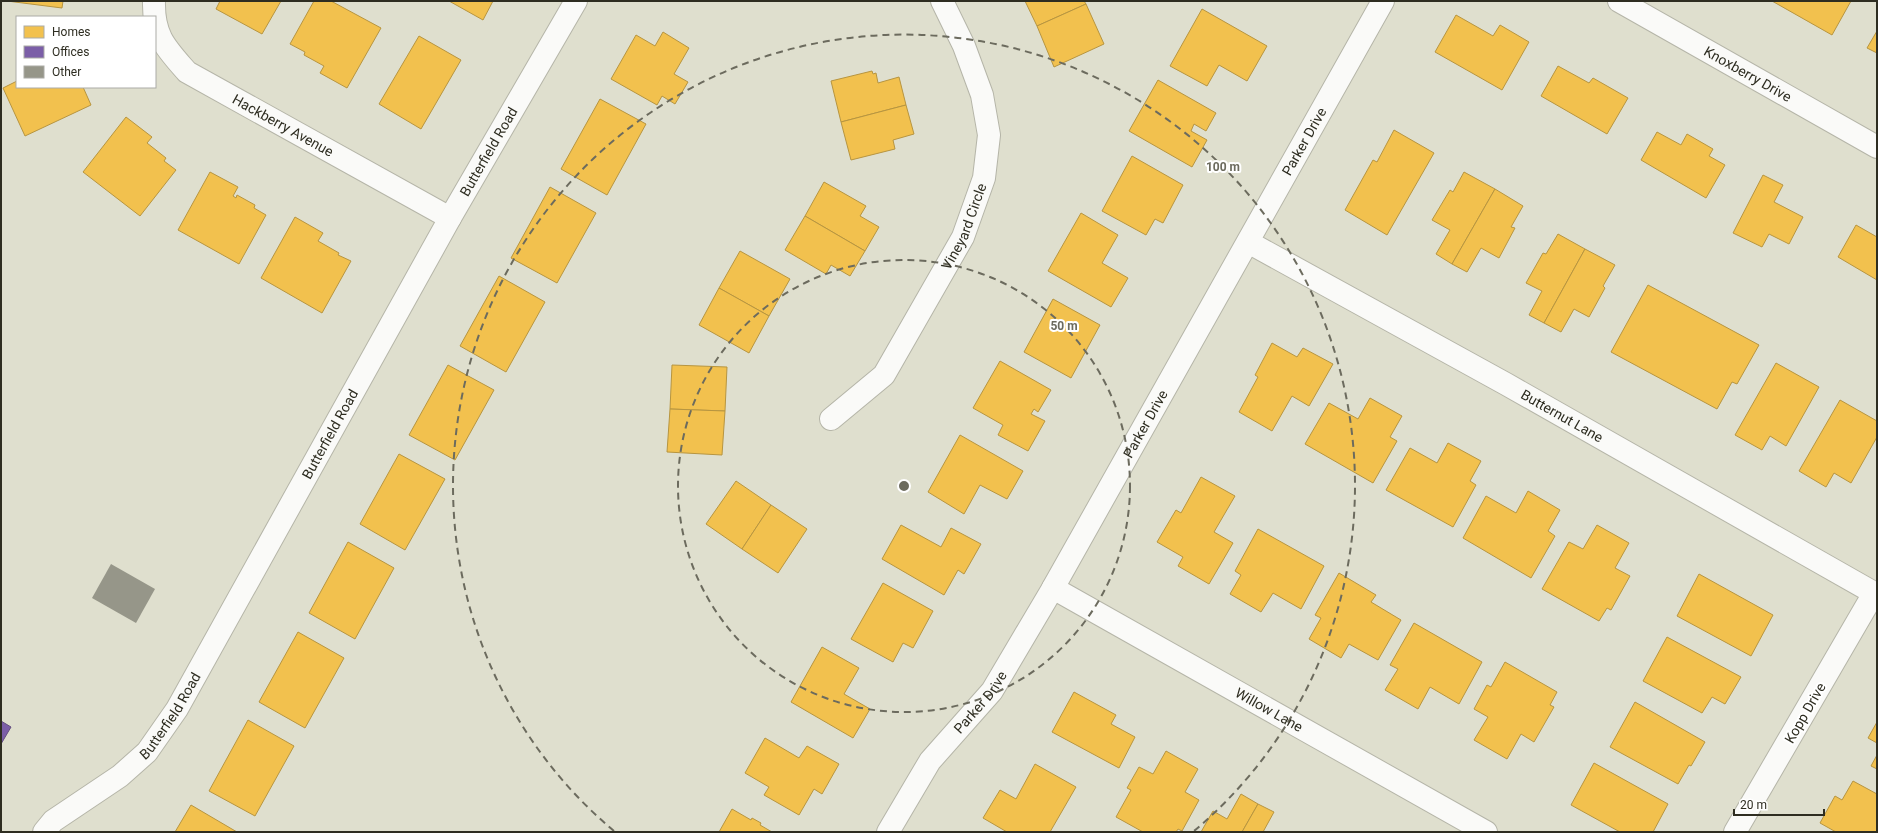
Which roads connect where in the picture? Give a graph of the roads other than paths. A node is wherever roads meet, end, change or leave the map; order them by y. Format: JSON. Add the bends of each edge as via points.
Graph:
{"nodes":[{"id":1,"x":154,"y":1,"type":"edge"},
{"id":2,"x":576,"y":1,"type":"edge"},
{"id":3,"x":942,"y":1,"type":"edge"},
{"id":4,"x":1383,"y":1,"type":"edge"},
{"id":5,"x":1619,"y":1,"type":"edge"},
{"id":6,"x":156,"y":16,"type":"edge"},
{"id":7,"x":156,"y":18,"type":"edge"},
{"id":8,"x":1877,"y":147,"type":"edge"},
{"id":9,"x":450,"y":218,"type":"junction"},
{"id":10,"x":1248,"y":242,"type":"junction"},
{"id":11,"x":831,"y":419,"type":"dead end"},
{"id":12,"x":1053,"y":588,"type":"junction"},
{"id":13,"x":1874,"y":593,"type":"joint"},
{"id":14,"x":44,"y":832,"type":"edge"},
{"id":15,"x":888,"y":832,"type":"edge"},
{"id":16,"x":1486,"y":832,"type":"edge"},
{"id":17,"x":1736,"y":832,"type":"edge"}],
"edges":[{"from":1,"to":6,"type":"street","name":"Hackberry Avenue"},
{"from":2,"to":9,"type":"street","name":"Butterfield Road"},
{"from":3,"to":11,"type":"street","name":"Vineyard Circle","via":[[964,46],[982,95],[989,135],[984,178],[963,237],[884,376]]},
{"from":4,"to":10,"type":"street","name":"Parker Drive"},
{"from":5,"to":8,"type":"street","name":"Knoxberry Drive"},
{"from":7,"to":9,"type":"street","name":"Hackberry Avenue","via":[[158,34],[163,44],[187,72]]},
{"from":9,"to":14,"type":"street","name":"Butterfield Road","via":[[177,709],[147,752],[120,776],[53,821]]},
{"from":10,"to":12,"type":"street","name":"Parker Drive"},
{"from":10,"to":13,"type":"street","name":"Butternut Lane","via":[[1506,384]]},
{"from":12,"to":15,"type":"street","name":"Parker Drive","via":[[992,691],[930,761]]},
{"from":12,"to":16,"type":"street","name":"Willow Lane"},
{"from":13,"to":17,"type":"street","name":"Kopp Drive"}]}
